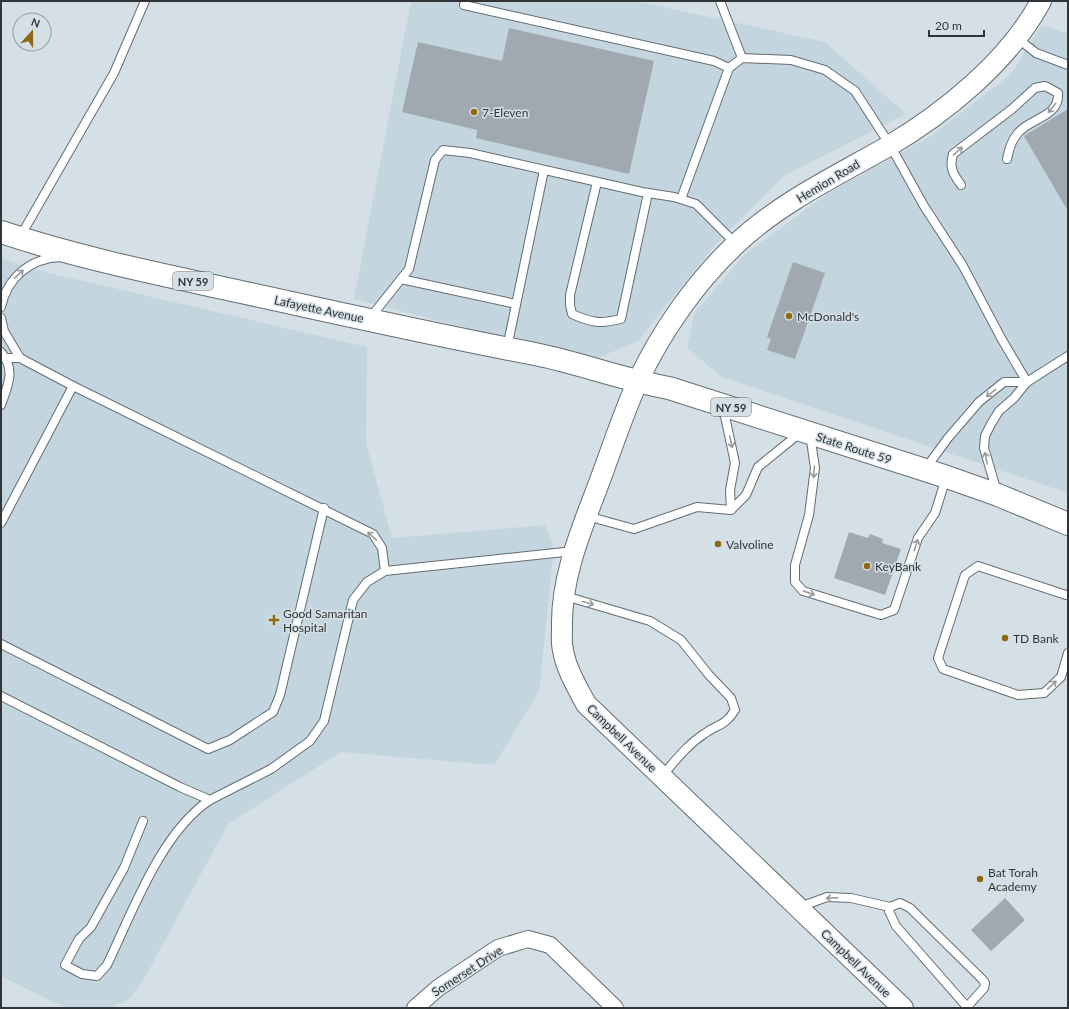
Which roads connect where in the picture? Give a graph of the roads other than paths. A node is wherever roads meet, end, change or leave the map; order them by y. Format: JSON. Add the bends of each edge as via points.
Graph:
{"nodes":[{"id":1,"x":144,"y":1,"type":"edge"},
{"id":2,"x":720,"y":1,"type":"edge"},
{"id":3,"x":1041,"y":1,"type":"edge"},
{"id":4,"x":464,"y":5,"type":"dead end"},
{"id":5,"x":1016,"y":37,"type":"junction"},
{"id":6,"x":742,"y":58,"type":"junction"},
{"id":7,"x":1068,"y":65,"type":"edge"},
{"id":8,"x":729,"y":68,"type":"junction"},
{"id":9,"x":890,"y":145,"type":"junction"},
{"id":10,"x":1007,"y":160,"type":"dead end"},
{"id":11,"x":544,"y":170,"type":"junction"},
{"id":12,"x":597,"y":182,"type":"junction"},
{"id":13,"x":961,"y":185,"type":"dead end"},
{"id":14,"x":648,"y":193,"type":"junction"},
{"id":15,"x":681,"y":199,"type":"junction"},
{"id":16,"x":10,"y":235,"type":"edge"},
{"id":17,"x":736,"y":244,"type":"junction"},
{"id":18,"x":84,"y":256,"type":"junction"},
{"id":19,"x":402,"y":279,"type":"junction"},
{"id":20,"x":516,"y":304,"type":"junction"},
{"id":21,"x":1,"y":307,"type":"edge"},
{"id":22,"x":1,"y":318,"type":"edge"},
{"id":23,"x":369,"y":320,"type":"junction"},
{"id":24,"x":507,"y":349,"type":"junction"},
{"id":25,"x":4,"y":355,"type":"edge"},
{"id":26,"x":1068,"y":356,"type":"edge"},
{"id":27,"x":20,"y":358,"type":"junction"},
{"id":28,"x":637,"y":382,"type":"junction"},
{"id":29,"x":1027,"y":382,"type":"junction"},
{"id":30,"x":73,"y":386,"type":"junction"},
{"id":31,"x":723,"y":404,"type":"junction"},
{"id":32,"x":1,"y":405,"type":"edge"},
{"id":33,"x":806,"y":432,"type":"junction"},
{"id":34,"x":923,"y":471,"type":"junction"},
{"id":35,"x":947,"y":477,"type":"junction"},
{"id":36,"x":998,"y":495,"type":"junction"},
{"id":37,"x":324,"y":508,"type":"junction"},
{"id":38,"x":731,"y":510,"type":"junction"},
{"id":39,"x":587,"y":516,"type":"junction"},
{"id":40,"x":1,"y":523,"type":"edge"},
{"id":41,"x":1068,"y":524,"type":"edge"},
{"id":42,"x":574,"y":551,"type":"junction"},
{"id":43,"x":384,"y":571,"type":"junction"},
{"id":44,"x":1067,"y":594,"type":"edge"},
{"id":45,"x":564,"y":596,"type":"junction"},
{"id":46,"x":1,"y":644,"type":"edge"},
{"id":47,"x":1068,"y":653,"type":"edge"},
{"id":48,"x":1,"y":696,"type":"edge"},
{"id":49,"x":662,"y":776,"type":"junction"},
{"id":50,"x":210,"y":800,"type":"junction"},
{"id":51,"x":143,"y":821,"type":"dead end"},
{"id":52,"x":798,"y":907,"type":"junction"},
{"id":53,"x":890,"y":907,"type":"junction"},
{"id":54,"x":415,"y":1008,"type":"edge"},
{"id":55,"x":615,"y":1008,"type":"edge"},
{"id":56,"x":903,"y":1008,"type":"edge"},
{"id":57,"x":967,"y":1008,"type":"edge"}],
"edges":[{"from":1,"to":16,"type":"lane","via":[[114,73]]},
{"from":2,"to":6,"type":"lane"},
{"from":3,"to":5,"type":"street","name":"Hemion Road"},
{"from":4,"to":8,"type":"lane","via":[[714,61]]},
{"from":5,"to":7,"type":"lane","via":[[1036,53]]},
{"from":5,"to":9,"type":"street","name":"Hemion Road","via":[[967,90],[933,117]]},
{"from":6,"to":8,"type":"lane"},
{"from":6,"to":9,"type":"lane","via":[[790,60],[825,70],[855,91]]},
{"from":8,"to":15,"type":"lane"},
{"from":9,"to":17,"type":"street","name":"Hemion Road","via":[[817,186]]},
{"from":9,"to":29,"type":"lane","via":[[924,206],[963,266]]},
{"from":13,"to":10,"type":"lane","one_way":true,"via":[[953,174],[953,154],[1035,88],[1045,86],[1054,89],[1059,99],[1050,112],[1018,132],[1010,145]]},
{"from":11,"to":12,"type":"lane"},
{"from":11,"to":19,"type":"lane","via":[[443,150],[435,160],[410,269]]},
{"from":11,"to":20,"type":"lane"},
{"from":12,"to":14,"type":"lane"},
{"from":12,"to":14,"type":"lane","via":[[570,295],[572,314],[585,320],[605,323],[621,319]]},
{"from":14,"to":15,"type":"lane"},
{"from":15,"to":17,"type":"lane","via":[[696,204]]},
{"from":16,"to":18,"type":"main road","name":"Lafayette Avenue","number":"NY 59","via":[[44,247]]},
{"from":17,"to":28,"type":"street","name":"Hemion Road","via":[[708,273],[682,307]]},
{"from":21,"to":18,"type":"lane","one_way":true,"via":[[4,293],[18,272],[37,262],[56,257]]},
{"from":18,"to":23,"type":"main road","name":"Lafayette Avenue","number":"NY 59"},
{"from":19,"to":20,"type":"lane"},
{"from":19,"to":23,"type":"lane"},
{"from":20,"to":24,"type":"lane"},
{"from":22,"to":27,"type":"lane","via":[[4,331]]},
{"from":23,"to":24,"type":"main road","name":"Lafayette Avenue","number":"NY 59"},
{"from":24,"to":28,"type":"main road","name":"Lafayette Avenue","number":"NY 59","via":[[541,355]]},
{"from":25,"to":27,"type":"lane"},
{"from":25,"to":32,"type":"lane","via":[[11,378]]},
{"from":26,"to":29,"type":"lane"},
{"from":27,"to":30,"type":"lane"},
{"from":28,"to":31,"type":"main road","name":"State Route 59","number":"NY 59","via":[[669,388]]},
{"from":28,"to":39,"type":"street","name":"Campbell Avenue"},
{"from":29,"to":34,"type":"lane","one_way":true,"via":[[1004,382],[979,402]]},
{"from":36,"to":29,"type":"lane","one_way":true,"via":[[986,459],[985,436],[999,411]]},
{"from":30,"to":37,"type":"lane","via":[[284,492]]},
{"from":30,"to":40,"type":"lane"},
{"from":31,"to":33,"type":"main road","name":"State Route 59","number":"NY 59"},
{"from":31,"to":38,"type":"lane","one_way":true,"via":[[734,463],[730,490]]},
{"from":33,"to":34,"type":"main road","name":"State Route 59","number":"NY 59"},
{"from":33,"to":35,"type":"lane","one_way":true,"via":[[815,468],[809,516],[795,566],[795,582],[803,591],[881,615],[894,610],[918,538],[935,513]]},
{"from":33,"to":38,"type":"lane","via":[[758,466],[746,495]]},
{"from":34,"to":35,"type":"main road","name":"State Route 59","number":"NY 59"},
{"from":35,"to":36,"type":"main road","name":"State Route 59","number":"NY 59"},
{"from":36,"to":41,"type":"main road","name":"State Route 59","number":"NY 59"},
{"from":43,"to":37,"type":"lane","one_way":true,"via":[[382,548],[373,534]]},
{"from":37,"to":46,"type":"lane","via":[[280,695],[273,712],[230,740],[208,749]]},
{"from":38,"to":39,"type":"lane","via":[[698,507],[634,529]]},
{"from":39,"to":42,"type":"street","name":"Campbell Avenue"},
{"from":42,"to":43,"type":"lane"},
{"from":42,"to":45,"type":"street","name":"Campbell Avenue"},
{"from":43,"to":50,"type":"lane","via":[[367,582],[353,600],[324,721],[310,741],[271,769]]},
{"from":44,"to":47,"type":"lane","one_way":true,"via":[[978,566],[964,575],[938,658],[942,669],[1018,695],[1044,693],[1061,677]]},
{"from":45,"to":49,"type":"street","name":"Campbell Avenue","via":[[562,649],[573,680],[586,704]]},
{"from":45,"to":49,"type":"lane","one_way":true,"via":[[650,621],[681,640],[731,698],[735,710],[728,721],[704,734],[683,752]]},
{"from":48,"to":50,"type":"lane"},
{"from":49,"to":52,"type":"street","name":"Campbell Avenue"},
{"from":50,"to":51,"type":"lane","via":[[198,808],[165,847],[107,965],[98,976],[82,974],[65,966],[79,939],[91,928],[124,868]]},
{"from":53,"to":52,"type":"lane","one_way":true,"via":[[851,898],[827,897]]},
{"from":52,"to":56,"type":"street","name":"Campbell Avenue"},
{"from":53,"to":57,"type":"lane","via":[[889,911],[896,926]]},
{"from":53,"to":57,"type":"lane","via":[[900,903],[910,908],[982,979],[985,983],[984,988]]},
{"from":54,"to":55,"type":"street","name":"Somerset Drive","via":[[438,988],[498,948],[528,939],[550,945]]}]}
